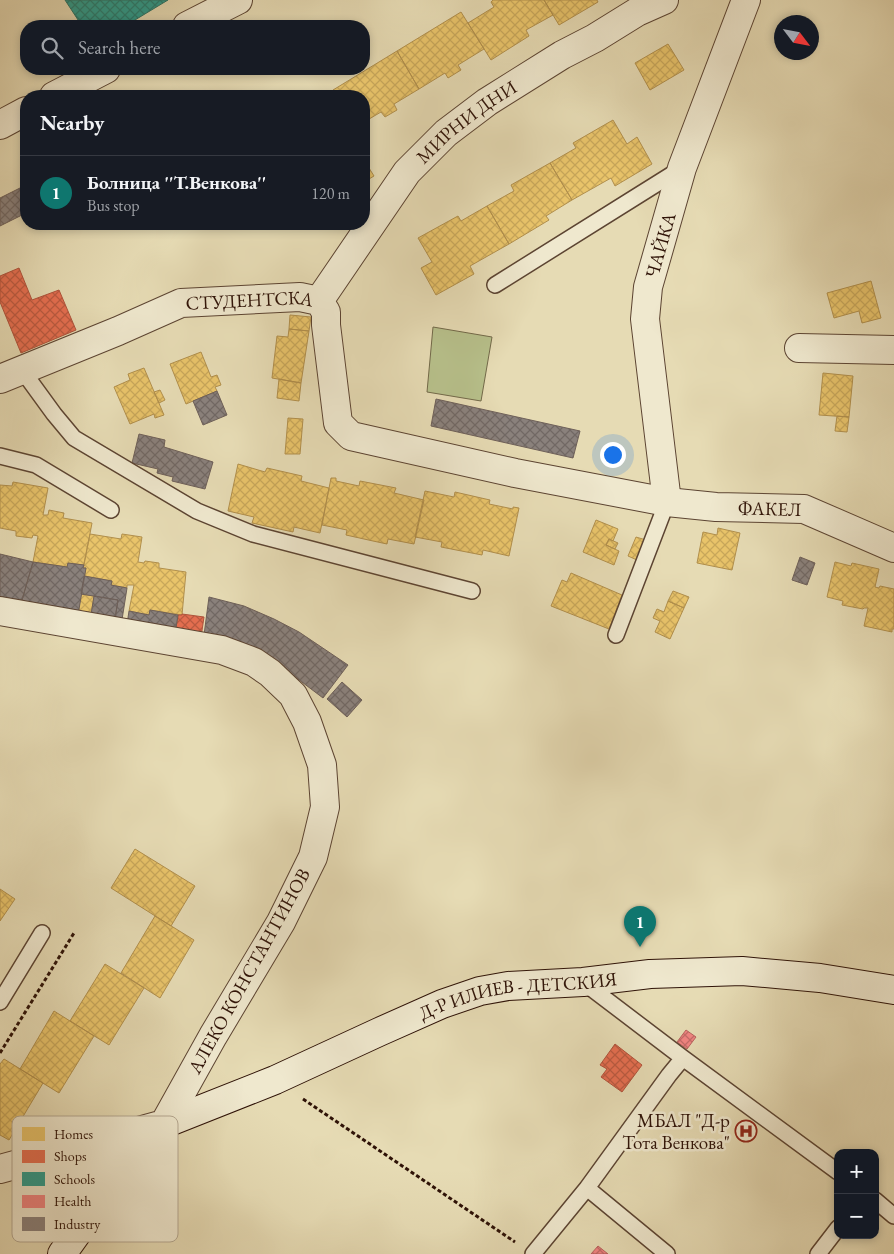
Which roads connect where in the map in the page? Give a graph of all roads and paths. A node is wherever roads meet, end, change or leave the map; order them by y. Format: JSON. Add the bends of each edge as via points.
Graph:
{"nodes":[{"id":1,"x":238,"y":0,"type":"edge"},
{"id":2,"x":664,"y":0,"type":"edge"},
{"id":3,"x":746,"y":0,"type":"edge"},
{"id":4,"x":199,"y":20,"type":"edge"},
{"id":5,"x":94,"y":75,"type":"edge"},
{"id":6,"x":66,"y":90,"type":"edge"},
{"id":7,"x":20,"y":114,"type":"edge"},
{"id":8,"x":0,"y":125,"type":"edge"},
{"id":9,"x":682,"y":168,"type":"junction"},
{"id":10,"x":370,"y":226,"type":"edge"},
{"id":11,"x":367,"y":230,"type":"edge"},
{"id":12,"x":495,"y":285,"type":"dead end"},
{"id":13,"x":318,"y":301,"type":"junction"},
{"id":14,"x":799,"y":348,"type":"dead end"},
{"id":15,"x":894,"y":350,"type":"edge"},
{"id":16,"x":11,"y":375,"type":"edge"},
{"id":17,"x":0,"y":456,"type":"edge"},
{"id":18,"x":667,"y":502,"type":"junction"},
{"id":19,"x":112,"y":510,"type":"dead end"},
{"id":20,"x":894,"y":548,"type":"edge"},
{"id":21,"x":472,"y":591,"type":"dead end"},
{"id":22,"x":0,"y":611,"type":"edge"},
{"id":23,"x":616,"y":635,"type":"dead end"},
{"id":24,"x":42,"y":933,"type":"dead end"},
{"id":25,"x":74,"y":933,"type":"dead end"},
{"id":26,"x":583,"y":982,"type":"junction"},
{"id":27,"x":894,"y":990,"type":"edge"},
{"id":28,"x":0,"y":1002,"type":"edge"},
{"id":29,"x":0,"y":1052,"type":"edge"},
{"id":30,"x":683,"y":1058,"type":"junction"},
{"id":31,"x":276,"y":1080,"type":"junction"},
{"id":32,"x":168,"y":1116,"type":"edge"},
{"id":33,"x":178,"y":1118,"type":"edge"},
{"id":34,"x":834,"y":1169,"type":"edge"},
{"id":35,"x":587,"y":1188,"type":"junction"},
{"id":36,"x":879,"y":1203,"type":"edge"},
{"id":37,"x":894,"y":1216,"type":"edge"},
{"id":38,"x":834,"y":1233,"type":"edge"},
{"id":39,"x":71,"y":1242,"type":"edge"},
{"id":40,"x":62,"y":1254,"type":"edge"},
{"id":41,"x":533,"y":1254,"type":"edge"},
{"id":42,"x":666,"y":1254,"type":"edge"},
{"id":43,"x":818,"y":1254,"type":"edge"}],
"edges":[{"from":1,"to":4,"type":"street"},
{"from":2,"to":10,"type":"street","name":"МИРНИ ДНИ","via":[[562,55],[487,102],[446,133],[407,172]]},
{"from":3,"to":9,"type":"street","name":"ЧАЙКА"},
{"from":5,"to":6,"type":"street"},
{"from":7,"to":8,"type":"street"},
{"from":9,"to":12,"type":"lane"},
{"from":9,"to":18,"type":"street","name":"ЧАЙКА","via":[[648,287],[645,319]]},
{"from":11,"to":13,"type":"street","name":"МИРНИ ДНИ"},
{"from":13,"to":16,"type":"street","name":"СТУДЕНТСКА","via":[[300,297],[181,303]]},
{"from":13,"to":18,"type":"street","name":"СТУДЕНТСКА","via":[[326,312],[338,423],[351,436],[515,473]]},
{"from":14,"to":15,"type":"street"},
{"from":16,"to":21,"type":"lane","via":[[54,414],[74,438],[197,511],[253,534]]},
{"from":17,"to":19,"type":"lane","via":[[36,465]]},
{"from":18,"to":20,"type":"street","name":"ФАКЕЛ","via":[[804,509]]},
{"from":18,"to":23,"type":"lane"},
{"from":22,"to":32,"type":"street","name":"АЛЕКО КОНСТАНТИНОВ","via":[[222,650],[254,662],[293,695],[307,722],[322,765],[325,807],[313,857],[281,922]]},
{"from":24,"to":28,"type":"lane"},
{"from":25,"to":29,"type":"path"},
{"from":26,"to":27,"type":"street","name":"Д-Р ИЛИЕВ - ДЕТСКИЯ","via":[[650,974],[742,971],[820,978]]},
{"from":26,"to":30,"type":"lane"},
{"from":26,"to":31,"type":"street","name":"Д-Р ИЛИЕВ - ДЕТСКИЯ","via":[[508,986],[480,991],[442,1004]]},
{"from":30,"to":34,"type":"lane"},
{"from":30,"to":35,"type":"lane"},
{"from":31,"to":33,"type":"street","name":"Д-Р ИЛИЕВ - ДЕТСКИЯ"},
{"from":31,"to":41,"type":"path"},
{"from":35,"to":41,"type":"lane"},
{"from":35,"to":42,"type":"lane"},
{"from":36,"to":37,"type":"lane"},
{"from":38,"to":43,"type":"lane"},
{"from":39,"to":40,"type":"street","name":"АЛЕКО КОНСТАНТИНОВ"}]}
